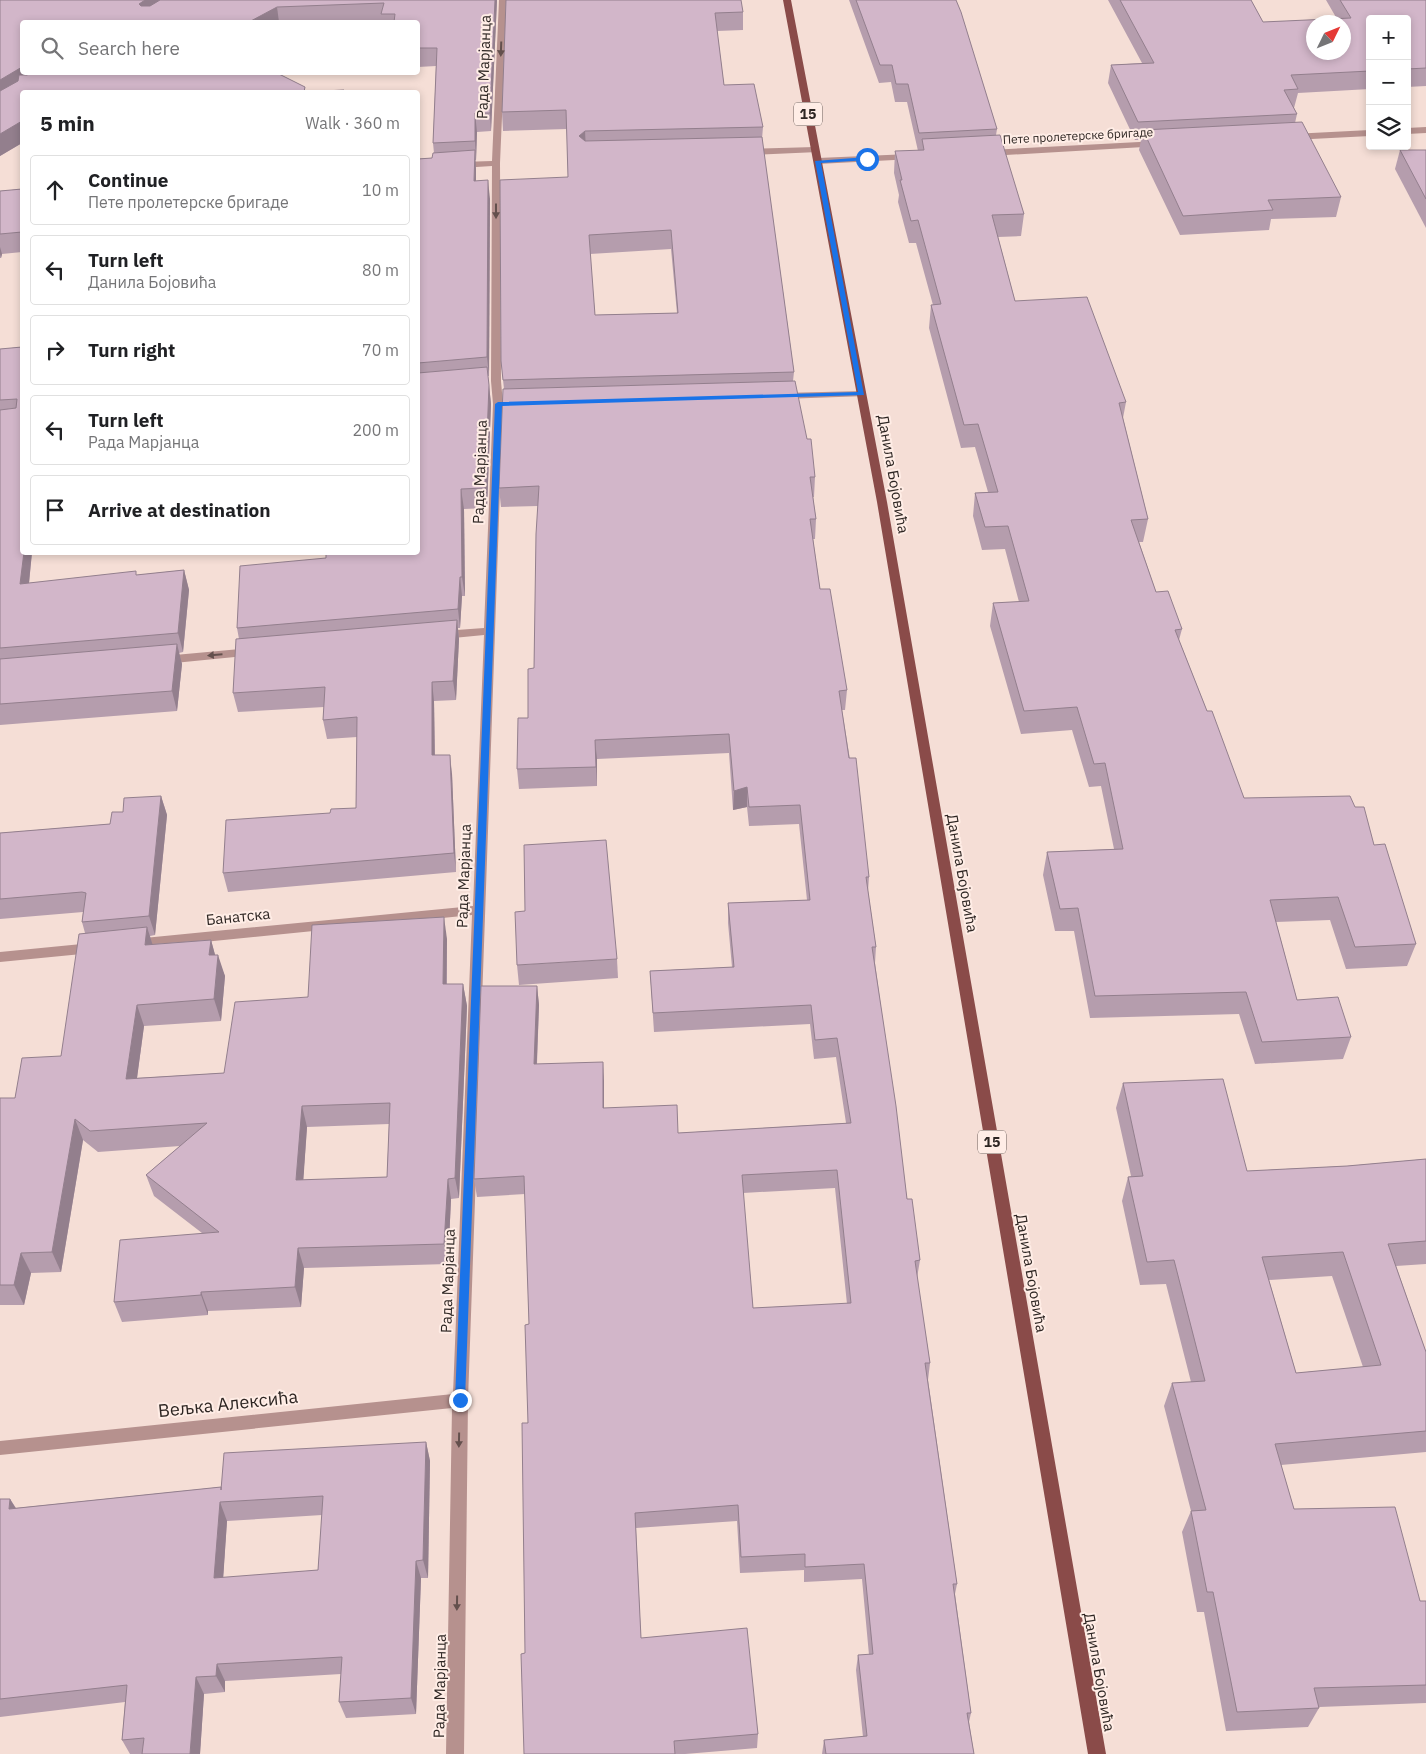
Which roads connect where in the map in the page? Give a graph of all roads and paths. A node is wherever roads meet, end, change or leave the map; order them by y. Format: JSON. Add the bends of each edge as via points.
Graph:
{"nodes":[{"id":1,"x":503,"y":0,"type":"edge"},
{"id":2,"x":787,"y":0,"type":"edge"},
{"id":3,"x":1426,"y":130,"type":"edge"},
{"id":4,"x":1411,"y":131,"type":"edge"},
{"id":5,"x":1366,"y":133,"type":"edge"},
{"id":6,"x":1281,"y":138,"type":"edge"},
{"id":7,"x":1163,"y":144,"type":"edge"},
{"id":8,"x":815,"y":150,"type":"junction"},
{"id":9,"x":738,"y":152,"type":"edge"},
{"id":10,"x":976,"y":154,"type":"edge"},
{"id":11,"x":917,"y":157,"type":"edge"},
{"id":12,"x":818,"y":161,"type":"junction"},
{"id":13,"x":496,"y":163,"type":"junction"},
{"id":14,"x":447,"y":166,"type":"edge"},
{"id":15,"x":862,"y":394,"type":"junction"},
{"id":16,"x":770,"y":396,"type":"edge"},
{"id":17,"x":490,"y":631,"type":"junction"},
{"id":18,"x":432,"y":636,"type":"edge"},
{"id":19,"x":265,"y":651,"type":"edge"},
{"id":20,"x":157,"y":660,"type":"edge"},
{"id":21,"x":478,"y":910,"type":"junction"},
{"id":22,"x":0,"y":957,"type":"edge"},
{"id":23,"x":460,"y":1400,"type":"junction"},
{"id":24,"x":0,"y":1448,"type":"edge"},
{"id":25,"x":456,"y":1754,"type":"edge"},
{"id":26,"x":1097,"y":1754,"type":"edge"}],
"edges":[{"from":1,"to":13,"type":"street","name":"Рада Марјанца","one_way":true},
{"from":2,"to":8,"type":"main road","name":"Данила Бојовића","number":"15"},
{"from":3,"to":4,"type":"street"},
{"from":5,"to":6,"type":"street"},
{"from":7,"to":10,"type":"street","name":"Пете пролетерске бригаде"},
{"from":8,"to":9,"type":"street"},
{"from":8,"to":12,"type":"main road","name":"Данила Бојовића","number":"15"},
{"from":11,"to":12,"type":"street"},
{"from":12,"to":15,"type":"main road","name":"Данила Бојовића","number":"15"},
{"from":13,"to":14,"type":"street"},
{"from":13,"to":17,"type":"street","name":"Рада Марјанца","one_way":true,"via":[[491,382],[503,403]]},
{"from":15,"to":16,"type":"street"},
{"from":15,"to":26,"type":"main road","name":"Данила Бојовића","number":"15"},
{"from":17,"to":18,"type":"street"},
{"from":17,"to":21,"type":"street","name":"Рада Марјанца"},
{"from":19,"to":20,"type":"street","one_way":true},
{"from":21,"to":22,"type":"street","name":"Банатска"},
{"from":21,"to":23,"type":"street","name":"Рада Марјанца"},
{"from":23,"to":24,"type":"street","name":"Вељка Алексића"},
{"from":23,"to":25,"type":"street","name":"Рада Марјанца","one_way":true}]}
